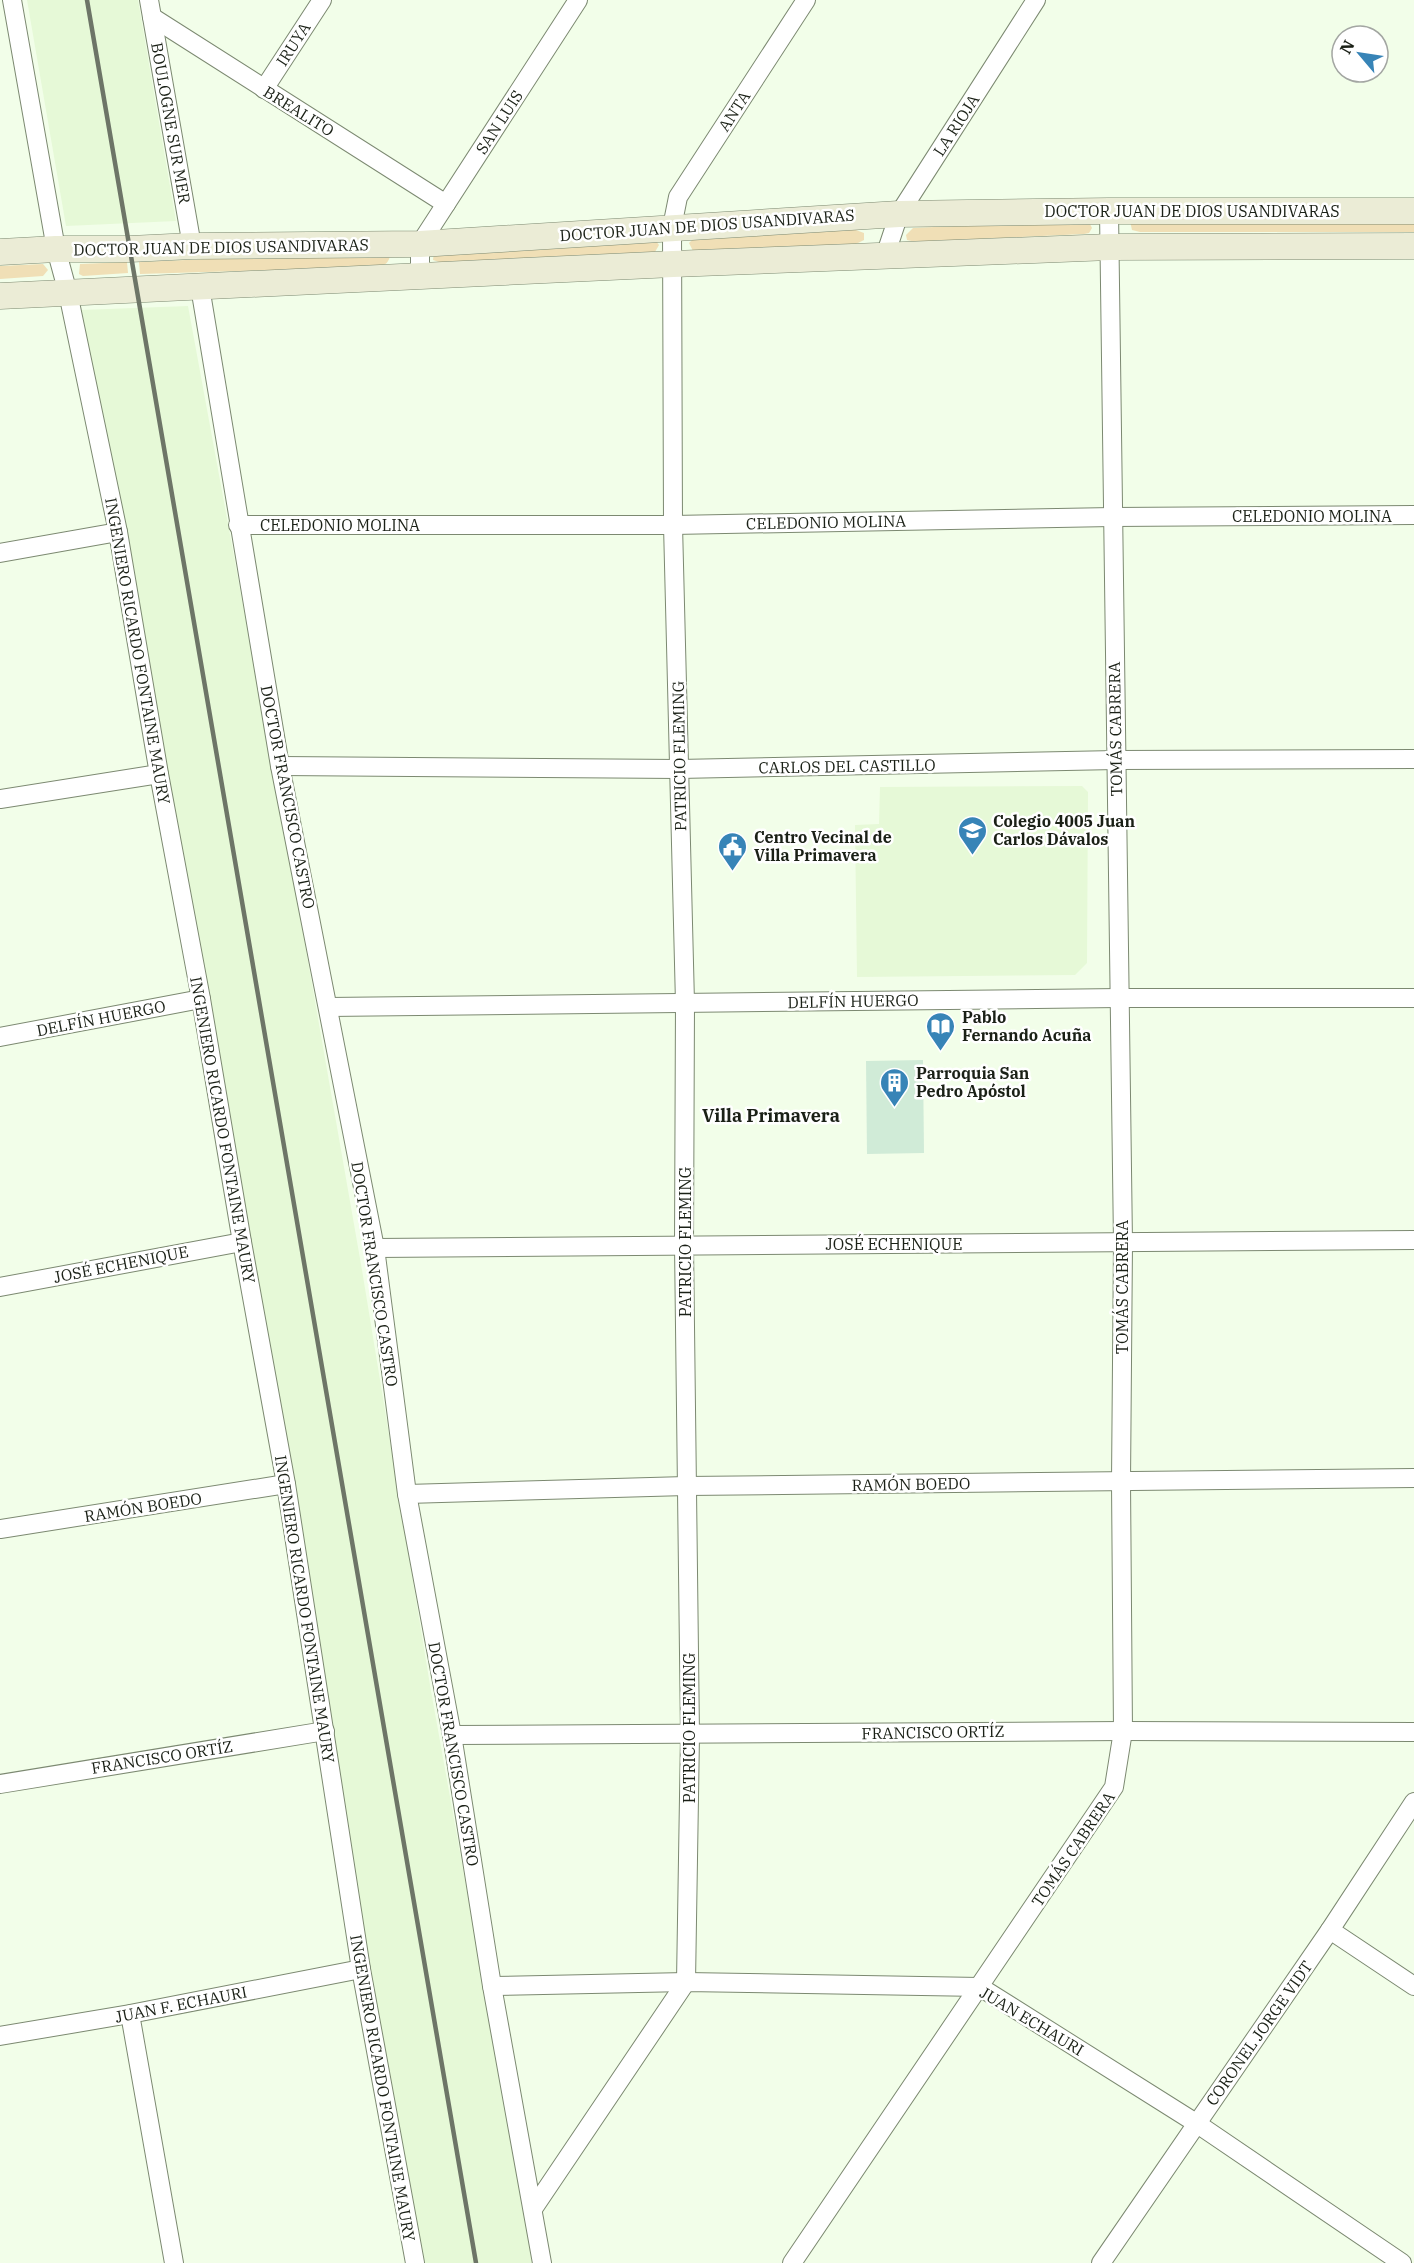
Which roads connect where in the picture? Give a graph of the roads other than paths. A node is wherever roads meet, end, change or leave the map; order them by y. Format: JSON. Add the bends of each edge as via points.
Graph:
{"nodes":[{"id":1,"x":12,"y":0,"type":"edge"},
{"id":2,"x":322,"y":0,"type":"edge"},
{"id":3,"x":578,"y":0,"type":"edge"},
{"id":4,"x":806,"y":0,"type":"edge"},
{"id":5,"x":1036,"y":0,"type":"edge"},
{"id":6,"x":151,"y":9,"type":"edge"},
{"id":7,"x":264,"y":89,"type":"junction"},
{"id":8,"x":446,"y":204,"type":"junction"},
{"id":9,"x":1109,"y":211,"type":"junction"},
{"id":10,"x":1414,"y":211,"type":"edge"},
{"id":11,"x":899,"y":214,"type":"junction"},
{"id":12,"x":672,"y":227,"type":"junction"},
{"id":13,"x":420,"y":244,"type":"junction"},
{"id":14,"x":192,"y":246,"type":"junction"},
{"id":15,"x":1414,"y":246,"type":"edge"},
{"id":16,"x":1110,"y":247,"type":"junction"},
{"id":17,"x":56,"y":249,"type":"junction"},
{"id":18,"x":0,"y":252,"type":"edge"},
{"id":19,"x":885,"y":255,"type":"junction"},
{"id":20,"x":673,"y":264,"type":"junction"},
{"id":21,"x":420,"y":277,"type":"junction"},
{"id":22,"x":200,"y":287,"type":"junction"},
{"id":23,"x":68,"y":293,"type":"junction"},
{"id":24,"x":0,"y":296,"type":"edge"},
{"id":25,"x":1414,"y":515,"type":"edge"},
{"id":26,"x":1112,"y":517,"type":"junction"},
{"id":27,"x":238,"y":525,"type":"junction"},
{"id":28,"x":673,"y":525,"type":"junction"},
{"id":29,"x":118,"y":532,"type":"junction"},
{"id":30,"x":0,"y":553,"type":"edge"},
{"id":31,"x":1414,"y":759,"type":"edge"},
{"id":32,"x":1116,"y":760,"type":"junction"},
{"id":33,"x":280,"y":766,"type":"junction"},
{"id":34,"x":679,"y":769,"type":"junction"},
{"id":35,"x":159,"y":774,"type":"junction"},
{"id":36,"x":0,"y":799,"type":"edge"},
{"id":37,"x":1119,"y":998,"type":"junction"},
{"id":38,"x":1414,"y":998,"type":"edge"},
{"id":39,"x":201,"y":999,"type":"junction"},
{"id":40,"x":685,"y":1003,"type":"junction"},
{"id":41,"x":328,"y":1007,"type":"junction"},
{"id":42,"x":0,"y":1037,"type":"edge"},
{"id":43,"x":1414,"y":1240,"type":"edge"},
{"id":44,"x":242,"y":1242,"type":"junction"},
{"id":45,"x":1123,"y":1243,"type":"junction"},
{"id":46,"x":684,"y":1245,"type":"junction"},
{"id":47,"x":375,"y":1248,"type":"junction"},
{"id":48,"x":0,"y":1287,"type":"edge"},
{"id":49,"x":1414,"y":1478,"type":"edge"},
{"id":50,"x":1121,"y":1482,"type":"junction"},
{"id":51,"x":286,"y":1484,"type":"junction"},
{"id":52,"x":686,"y":1486,"type":"junction"},
{"id":53,"x":407,"y":1494,"type":"junction"},
{"id":54,"x":0,"y":1529,"type":"edge"},
{"id":55,"x":325,"y":1731,"type":"junction"},
{"id":56,"x":1123,"y":1731,"type":"junction"},
{"id":57,"x":1414,"y":1732,"type":"edge"},
{"id":58,"x":452,"y":1735,"type":"junction"},
{"id":59,"x":690,"y":1735,"type":"junction"},
{"id":60,"x":0,"y":1784,"type":"edge"},
{"id":61,"x":1414,"y":1802,"type":"edge"},
{"id":62,"x":1330,"y":1930,"type":"junction"},
{"id":63,"x":361,"y":1969,"type":"junction"},
{"id":64,"x":686,"y":1982,"type":"junction"},
{"id":65,"x":492,"y":1986,"type":"junction"},
{"id":66,"x":1414,"y":1986,"type":"edge"},
{"id":67,"x":980,"y":1987,"type":"junction"},
{"id":68,"x":130,"y":2014,"type":"junction"},
{"id":69,"x":0,"y":2036,"type":"edge"},
{"id":70,"x":1196,"y":2124,"type":"junction"},
{"id":71,"x":533,"y":2209,"type":"junction"},
{"id":72,"x":1378,"y":2256,"type":"edge"},
{"id":73,"x":174,"y":2263,"type":"edge"},
{"id":74,"x":415,"y":2263,"type":"edge"},
{"id":75,"x":542,"y":2263,"type":"edge"},
{"id":76,"x":792,"y":2263,"type":"edge"},
{"id":77,"x":1101,"y":2263,"type":"edge"},
{"id":78,"x":1402,"y":2263,"type":"edge"}],
"edges":[{"from":1,"to":17,"type":"street","name":"INGENIERO RICARDO FONTAINE MAURY"},
{"from":2,"to":7,"type":"street","name":"IRUYA"},
{"from":3,"to":8,"type":"street","name":"SAN LUIS"},
{"from":4,"to":12,"type":"street","name":"ANTA","via":[[678,197]]},
{"from":5,"to":11,"type":"street","name":"LA RIOJA"},
{"from":6,"to":7,"type":"street","name":"BREALITO"},
{"from":6,"to":14,"type":"street","name":"BOULOGNE SUR MER"},
{"from":7,"to":8,"type":"street","name":"BREALITO"},
{"from":8,"to":13,"type":"street","name":"SAN LUIS"},
{"from":9,"to":10,"type":"main road","name":"DOCTOR JUAN DE DIOS USANDIVARAS"},
{"from":9,"to":11,"type":"main road","name":"DOCTOR JUAN DE DIOS USANDIVARAS"},
{"from":9,"to":16,"type":"street","name":"TOMÁS CABRERA"},
{"from":11,"to":12,"type":"main road","name":"DOCTOR JUAN DE DIOS USANDIVARAS"},
{"from":11,"to":19,"type":"street","name":"LA RIOJA"},
{"from":12,"to":13,"type":"main road","name":"DOCTOR JUAN DE DIOS USANDIVARAS"},
{"from":12,"to":20,"type":"street","name":"PATRICIO FLEMING"},
{"from":13,"to":14,"type":"main road","name":"DOCTOR JUAN DE DIOS USANDIVARAS"},
{"from":13,"to":21,"type":"street"},
{"from":14,"to":17,"type":"main road","name":"DOCTOR JUAN DE DIOS USANDIVARAS"},
{"from":15,"to":16,"type":"main road"},
{"from":16,"to":19,"type":"main road"},
{"from":16,"to":26,"type":"street","name":"TOMÁS CABRERA"},
{"from":17,"to":18,"type":"main road","name":"DOCTOR JUAN DE DIOS USANDIVARAS"},
{"from":17,"to":23,"type":"street","name":"INGENIERO RICARDO FONTAINE MAURY"},
{"from":19,"to":20,"type":"main road"},
{"from":20,"to":21,"type":"main road"},
{"from":20,"to":28,"type":"street","name":"PATRICIO FLEMING"},
{"from":21,"to":22,"type":"main road"},
{"from":22,"to":23,"type":"main road"},
{"from":22,"to":27,"type":"street","name":"DOCTOR FRANCISCO CASTRO"},
{"from":23,"to":24,"type":"main road"},
{"from":23,"to":29,"type":"street","name":"INGENIERO RICARDO FONTAINE MAURY"},
{"from":25,"to":26,"type":"street","name":"CELEDONIO MOLINA"},
{"from":26,"to":28,"type":"street","name":"CELEDONIO MOLINA"},
{"from":26,"to":32,"type":"street","name":"TOMÁS CABRERA"},
{"from":27,"to":28,"type":"street","name":"CELEDONIO MOLINA"},
{"from":27,"to":33,"type":"street","name":"DOCTOR FRANCISCO CASTRO"},
{"from":28,"to":34,"type":"street","name":"PATRICIO FLEMING"},
{"from":29,"to":30,"type":"street"},
{"from":29,"to":35,"type":"street","name":"INGENIERO RICARDO FONTAINE MAURY"},
{"from":31,"to":32,"type":"street","name":"CARLOS DEL CASTILLO"},
{"from":32,"to":34,"type":"street","name":"CARLOS DEL CASTILLO"},
{"from":32,"to":37,"type":"street","name":"TOMÁS CABRERA"},
{"from":33,"to":34,"type":"street","name":"CARLOS DEL CASTILLO"},
{"from":33,"to":41,"type":"street","name":"DOCTOR FRANCISCO CASTRO"},
{"from":34,"to":40,"type":"street","name":"PATRICIO FLEMING"},
{"from":35,"to":36,"type":"street"},
{"from":35,"to":39,"type":"street","name":"INGENIERO RICARDO FONTAINE MAURY"},
{"from":37,"to":38,"type":"street","name":"DELFÍN HUERGO"},
{"from":37,"to":40,"type":"street","name":"DELFÍN HUERGO"},
{"from":37,"to":45,"type":"street","name":"TOMÁS CABRERA"},
{"from":39,"to":42,"type":"street","name":"DELFÍN HUERGO"},
{"from":39,"to":44,"type":"street","name":"INGENIERO RICARDO FONTAINE MAURY"},
{"from":40,"to":41,"type":"street","name":"DELFÍN HUERGO"},
{"from":40,"to":46,"type":"street","name":"PATRICIO FLEMING"},
{"from":41,"to":47,"type":"street","name":"DOCTOR FRANCISCO CASTRO"},
{"from":43,"to":45,"type":"street","name":"JOSÉ ECHENIQUE"},
{"from":44,"to":48,"type":"street","name":"JOSÉ ECHENIQUE"},
{"from":44,"to":51,"type":"street","name":"INGENIERO RICARDO FONTAINE MAURY"},
{"from":45,"to":46,"type":"street","name":"JOSÉ ECHENIQUE"},
{"from":45,"to":50,"type":"street","name":"TOMÁS CABRERA"},
{"from":46,"to":47,"type":"street","name":"JOSÉ ECHENIQUE"},
{"from":46,"to":52,"type":"street","name":"PATRICIO FLEMING"},
{"from":47,"to":53,"type":"street","name":"DOCTOR FRANCISCO CASTRO"},
{"from":49,"to":50,"type":"street","name":"RAMÓN BOEDO"},
{"from":50,"to":52,"type":"street","name":"RAMÓN BOEDO"},
{"from":50,"to":56,"type":"street","name":"TOMÁS CABRERA"},
{"from":51,"to":54,"type":"street","name":"RAMÓN BOEDO"},
{"from":51,"to":55,"type":"street","name":"INGENIERO RICARDO FONTAINE MAURY"},
{"from":52,"to":53,"type":"street","name":"RAMÓN BOEDO"},
{"from":52,"to":59,"type":"street","name":"PATRICIO FLEMING"},
{"from":53,"to":58,"type":"street","name":"DOCTOR FRANCISCO CASTRO"},
{"from":55,"to":60,"type":"street","name":"FRANCISCO ORTÍZ"},
{"from":55,"to":63,"type":"street","name":"INGENIERO RICARDO FONTAINE MAURY"},
{"from":56,"to":57,"type":"street","name":"FRANCISCO ORTÍZ"},
{"from":56,"to":59,"type":"street","name":"FRANCISCO ORTÍZ"},
{"from":56,"to":67,"type":"street","name":"TOMÁS CABRERA","via":[[1114,1787]]},
{"from":58,"to":59,"type":"street","name":"FRANCISCO ORTÍZ"},
{"from":58,"to":65,"type":"street","name":"DOCTOR FRANCISCO CASTRO"},
{"from":59,"to":64,"type":"street","name":"PATRICIO FLEMING"},
{"from":61,"to":62,"type":"street","name":"CORONEL JORGE VIDT"},
{"from":62,"to":66,"type":"street"},
{"from":62,"to":70,"type":"street","name":"CORONEL JORGE VIDT"},
{"from":63,"to":68,"type":"street","name":"JUAN F. ECHAURI"},
{"from":63,"to":74,"type":"street","name":"INGENIERO RICARDO FONTAINE MAURY"},
{"from":64,"to":65,"type":"street","name":"JUAN ECHAURI"},
{"from":64,"to":67,"type":"street","name":"JUAN ECHAURI"},
{"from":64,"to":71,"type":"street"},
{"from":65,"to":71,"type":"street","name":"DOCTOR FRANCISCO CASTRO"},
{"from":67,"to":70,"type":"street","name":"JUAN ECHAURI"},
{"from":67,"to":76,"type":"street","name":"TOMÁS CABRERA"},
{"from":68,"to":69,"type":"street","name":"JUAN F. ECHAURI"},
{"from":68,"to":73,"type":"street"},
{"from":70,"to":72,"type":"street","name":"JUAN ECHAURI"},
{"from":70,"to":77,"type":"street","name":"CORONEL JORGE VIDT"},
{"from":71,"to":75,"type":"street","name":"DOCTOR FRANCISCO CASTRO"},
{"from":72,"to":78,"type":"street","name":"JUAN ECHAURI"}]}
